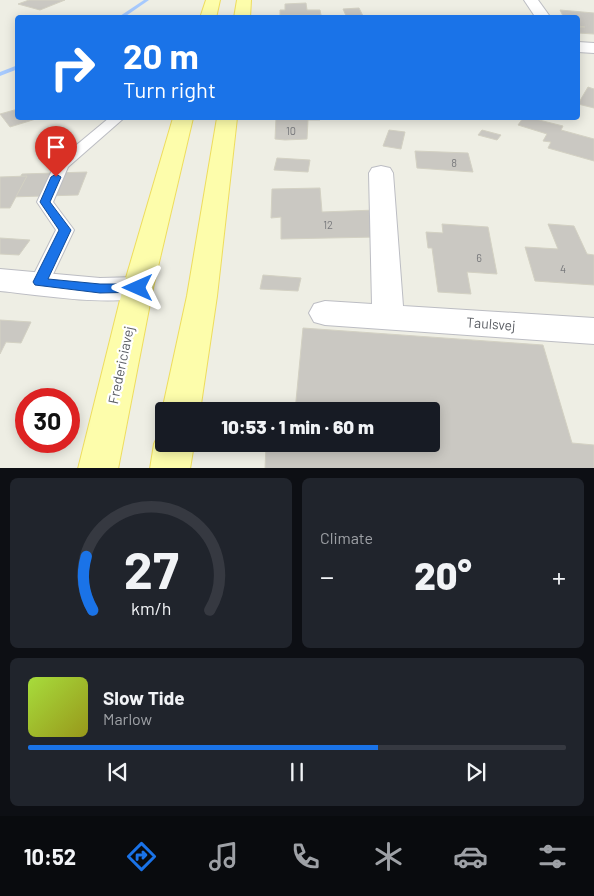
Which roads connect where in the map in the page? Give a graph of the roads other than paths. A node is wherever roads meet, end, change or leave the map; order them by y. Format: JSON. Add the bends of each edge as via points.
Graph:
{"nodes":[{"id":1,"x":213,"y":0,"type":"edge"},
{"id":2,"x":244,"y":0,"type":"edge"},
{"id":3,"x":531,"y":0,"type":"edge"},
{"id":4,"x":209,"y":15,"type":"edge"},
{"id":5,"x":242,"y":15,"type":"edge"},
{"id":6,"x":542,"y":15,"type":"edge"},
{"id":7,"x":580,"y":47,"type":"edge"},
{"id":8,"x":594,"y":48,"type":"edge"},
{"id":9,"x":115,"y":120,"type":"edge"},
{"id":10,"x":182,"y":120,"type":"edge"},
{"id":11,"x":227,"y":120,"type":"edge"},
{"id":12,"x":381,"y":173,"type":"dead end"},
{"id":13,"x":0,"y":280,"type":"edge"},
{"id":14,"x":40,"y":282,"type":"junction"},
{"id":15,"x":138,"y":288,"type":"junction"},
{"id":16,"x":325,"y":313,"type":"dead end"},
{"id":17,"x":388,"y":317,"type":"junction"},
{"id":18,"x":594,"y":332,"type":"edge"},
{"id":19,"x":182,"y":402,"type":"edge"},
{"id":20,"x":173,"y":452,"type":"edge"},
{"id":21,"x":98,"y":468,"type":"edge"},
{"id":22,"x":170,"y":468,"type":"edge"}],
"edges":[{"from":1,"to":4,"type":"main road"},
{"from":2,"to":5,"type":"main road"},
{"from":3,"to":6,"type":"street"},
{"from":7,"to":8,"type":"street"},
{"from":9,"to":14,"type":"lane","via":[[61,165],[45,202],[65,230]]},
{"from":10,"to":15,"type":"main road","name":"Fredericiavej"},
{"from":11,"to":19,"type":"main road","via":[[202,296]]},
{"from":12,"to":17,"type":"street"},
{"from":13,"to":14,"type":"street"},
{"from":14,"to":15,"type":"street"},
{"from":15,"to":21,"type":"main road","name":"Fredericiavej"},
{"from":16,"to":17,"type":"street","name":"Taulsvej"},
{"from":17,"to":18,"type":"street","name":"Taulsvej"},
{"from":20,"to":22,"type":"main road"}]}
